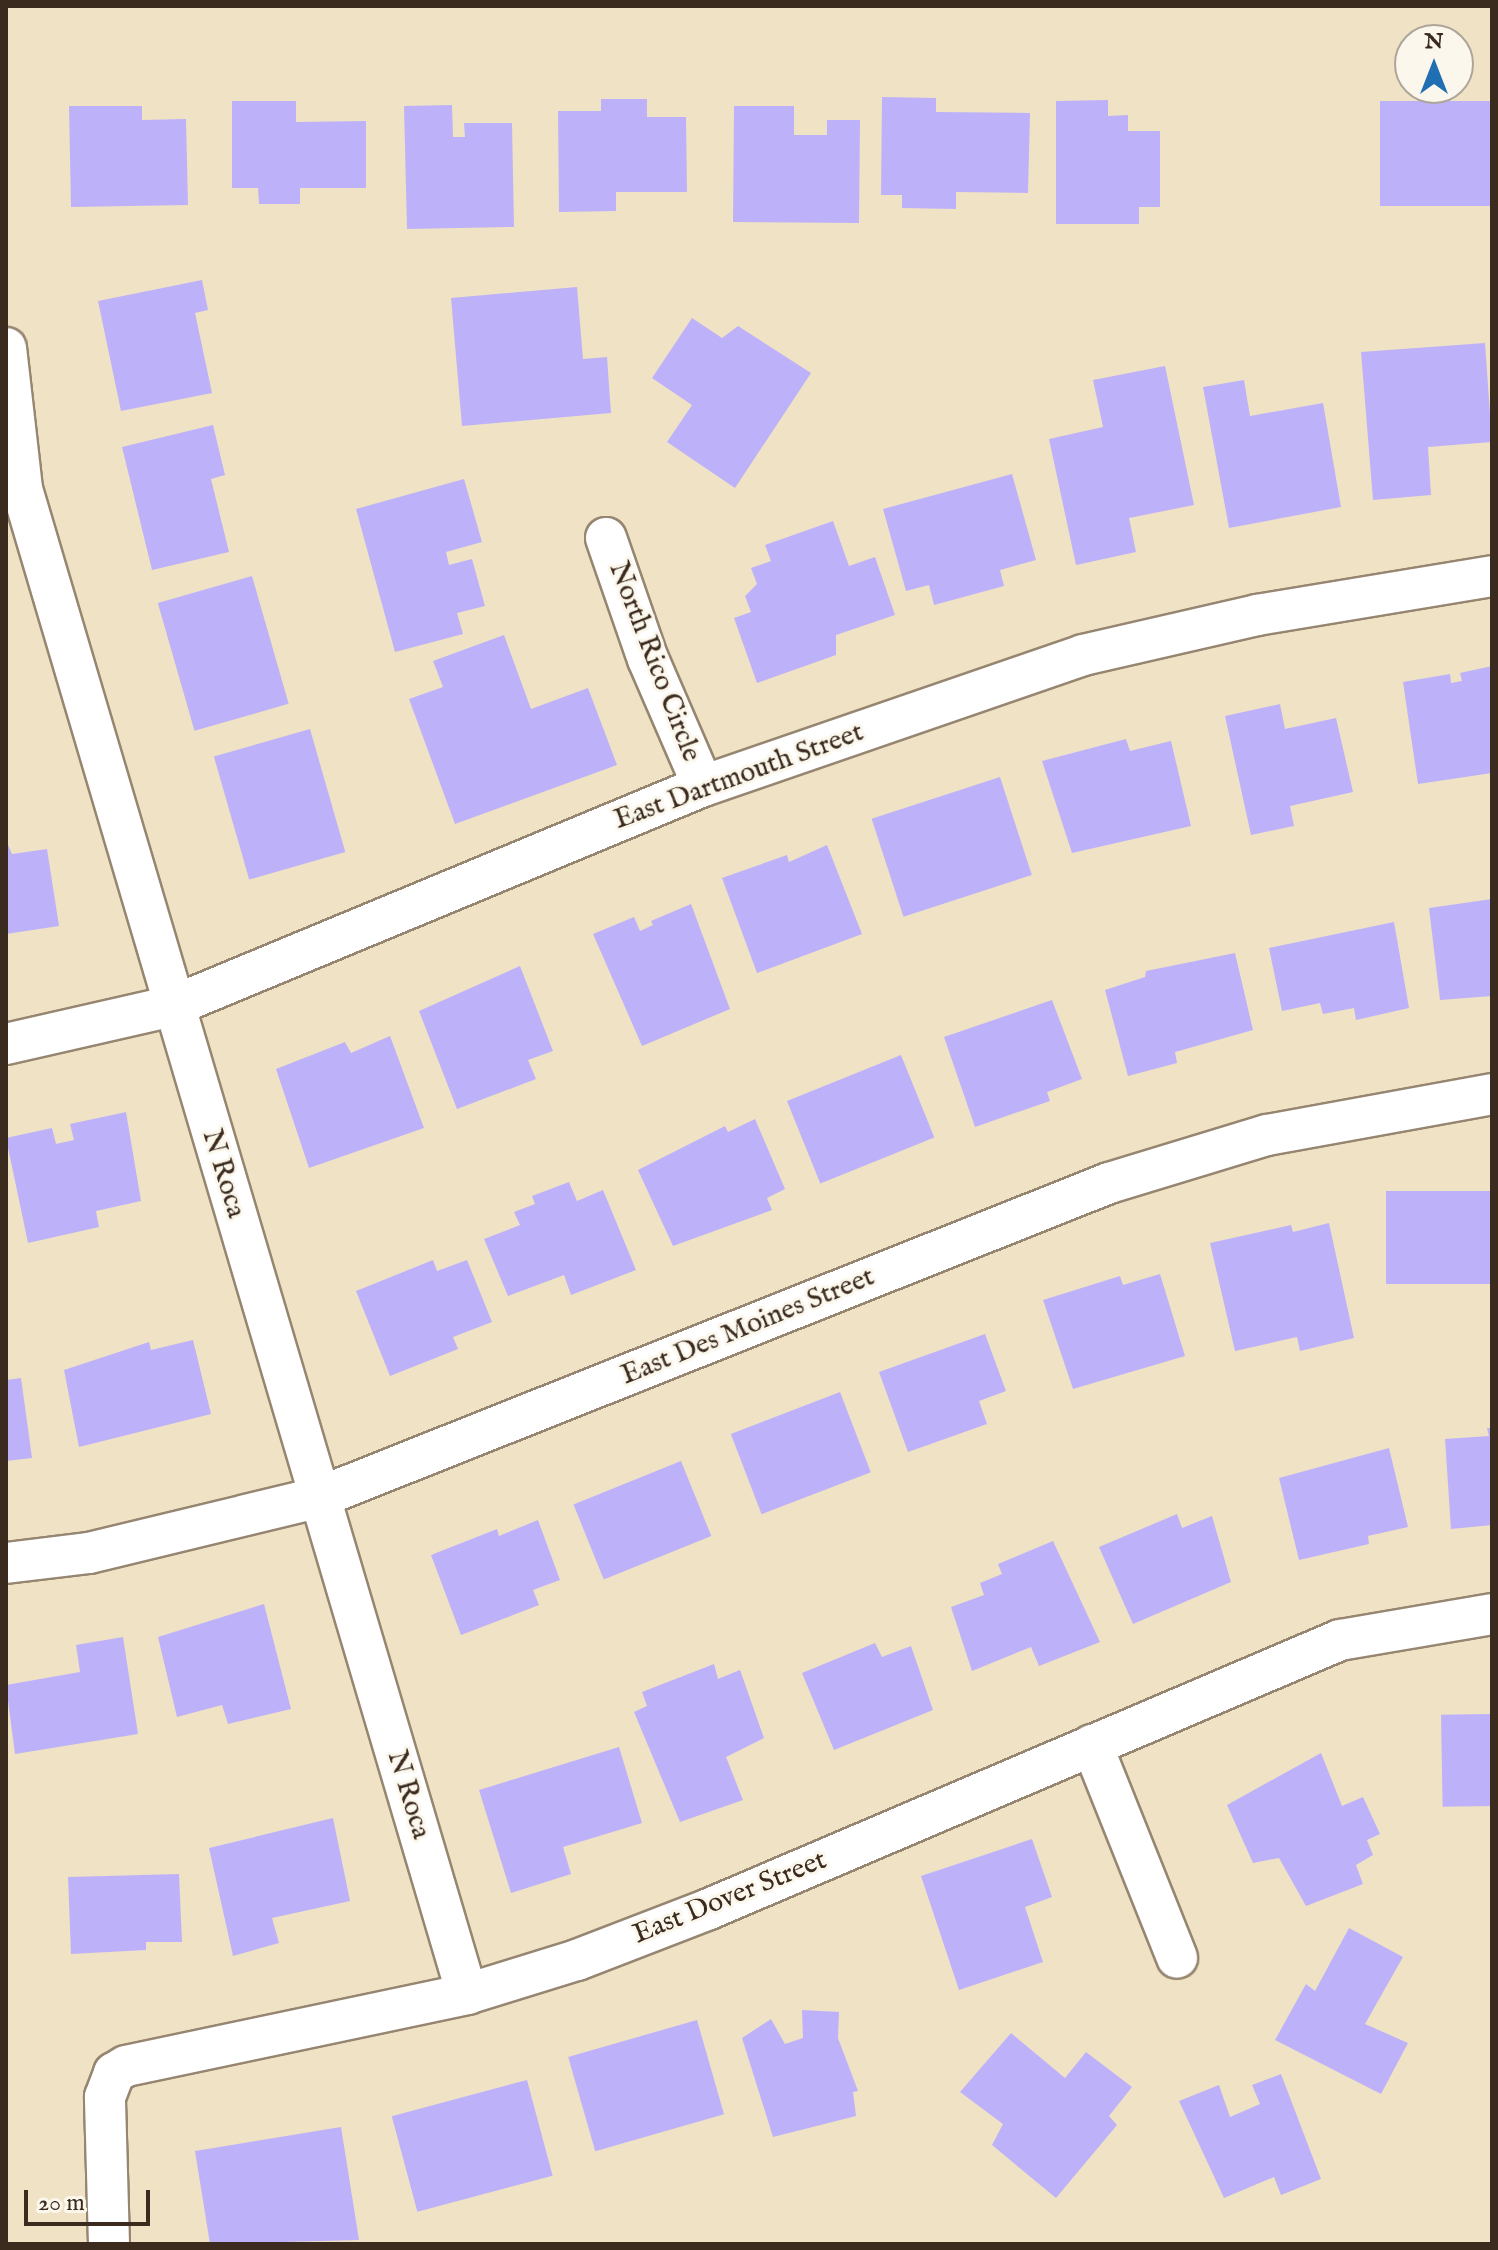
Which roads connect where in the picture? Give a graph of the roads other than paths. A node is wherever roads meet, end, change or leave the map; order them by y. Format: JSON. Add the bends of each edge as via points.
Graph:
{"nodes":[{"id":1,"x":6,"y":348,"type":"edge"},
{"id":2,"x":14,"y":491,"type":"edge"},
{"id":3,"x":606,"y":538,"type":"dead end"},
{"id":4,"x":1492,"y":576,"type":"edge"},
{"id":5,"x":703,"y":786,"type":"junction"},
{"id":6,"x":173,"y":1006,"type":"junction"},
{"id":7,"x":6,"y":1044,"type":"edge"},
{"id":8,"x":1492,"y":1094,"type":"edge"},
{"id":9,"x":320,"y":1497,"type":"junction"},
{"id":10,"x":6,"y":1563,"type":"edge"},
{"id":11,"x":1492,"y":1614,"type":"edge"},
{"id":12,"x":1092,"y":1745,"type":"junction"},
{"id":13,"x":1177,"y":1958,"type":"dead end"},
{"id":14,"x":467,"y":1994,"type":"junction"},
{"id":15,"x":109,"y":2244,"type":"edge"}],
"edges":[{"from":1,"to":2,"type":"street","name":"N Roca"},
{"from":2,"to":6,"type":"street","name":"N Roca"},
{"from":3,"to":5,"type":"street","name":"North Rico Circle","via":[[648,659]]},
{"from":4,"to":5,"type":"street","name":"East Dartmouth Street","via":[[1257,615],[1083,655]]},
{"from":5,"to":6,"type":"street","name":"East Dartmouth Street"},
{"from":6,"to":7,"type":"street","name":"East Dartmouth Street"},
{"from":6,"to":9,"type":"street","name":"N Roca"},
{"from":8,"to":9,"type":"street","name":"East Des Moines Street","via":[[1267,1135],[1109,1183]]},
{"from":9,"to":10,"type":"street","name":"East Des Moines Street","via":[[89,1553]]},
{"from":9,"to":14,"type":"street","name":"N Roca"},
{"from":11,"to":12,"type":"street","name":"East Dover Street","via":[[1340,1640]]},
{"from":12,"to":13,"type":"street"},
{"from":12,"to":14,"type":"street","name":"East Dover Street","via":[[709,1909]]},
{"from":14,"to":15,"type":"street","name":"East Dover Street","via":[[157,2057],[114,2073],[105,2097]]}]}
